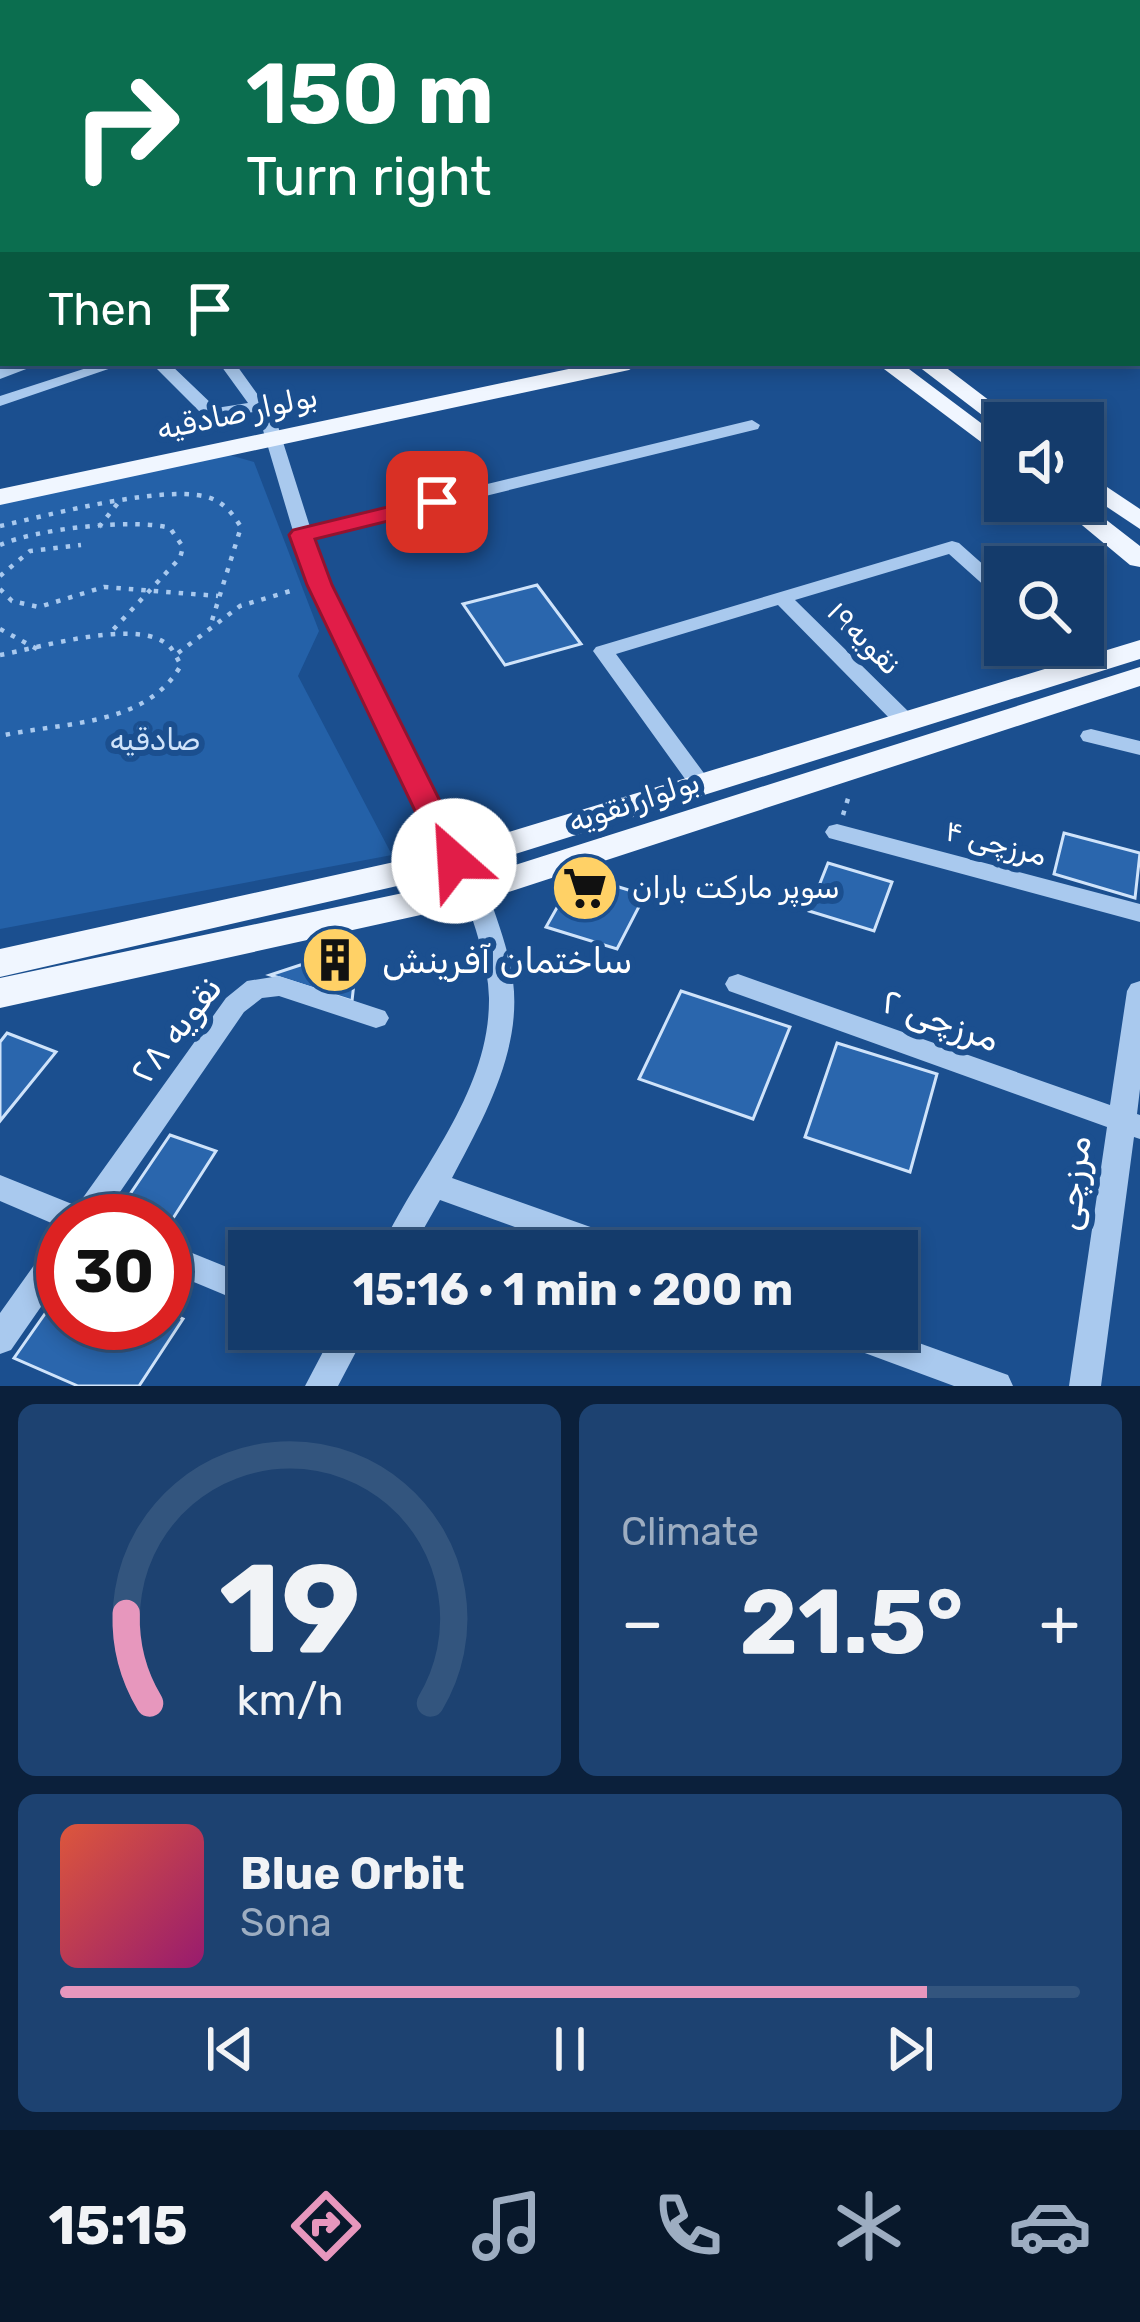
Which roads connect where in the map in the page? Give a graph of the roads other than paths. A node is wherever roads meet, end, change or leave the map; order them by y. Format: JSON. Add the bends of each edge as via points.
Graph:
{"nodes":[{"id":1,"x":109,"y":366,"type":"edge"},
{"id":2,"x":163,"y":366,"type":"edge"},
{"id":3,"x":228,"y":366,"type":"edge"},
{"id":4,"x":536,"y":366,"type":"edge"},
{"id":5,"x":611,"y":366,"type":"edge"},
{"id":6,"x":891,"y":366,"type":"edge"},
{"id":7,"x":929,"y":366,"type":"edge"},
{"id":8,"x":0,"y":401,"type":"edge"},
{"id":9,"x":984,"y":406,"type":"edge"},
{"id":10,"x":266,"y":422,"type":"junction"},
{"id":11,"x":752,"y":425,"type":"dead end"},
{"id":12,"x":984,"y":437,"type":"edge"},
{"id":13,"x":0,"y":480,"type":"edge"},
{"id":14,"x":1104,"y":494,"type":"edge"},
{"id":15,"x":0,"y":497,"type":"edge"},
{"id":16,"x":1140,"y":521,"type":"edge"},
{"id":17,"x":1093,"y":522,"type":"edge"},
{"id":18,"x":302,"y":535,"type":"junction"},
{"id":19,"x":1140,"y":559,"type":"edge"},
{"id":20,"x":984,"y":575,"type":"edge"},
{"id":21,"x":782,"y":598,"type":"junction"},
{"id":22,"x":1140,"y":649,"type":"edge"},
{"id":23,"x":1104,"y":653,"type":"edge"},
{"id":24,"x":1048,"y":666,"type":"edge"},
{"id":25,"x":1140,"y":676,"type":"edge"},
{"id":26,"x":905,"y":721,"type":"junction"},
{"id":27,"x":1091,"y":736,"type":"dead end"},
{"id":28,"x":1140,"y":748,"type":"edge"},
{"id":29,"x":701,"y":785,"type":"junction"},
{"id":30,"x":837,"y":832,"type":"road end"},
{"id":31,"x":465,"y":876,"type":"junction"},
{"id":32,"x":1140,"y":913,"type":"edge"},
{"id":33,"x":0,"y":963,"type":"edge"},
{"id":34,"x":738,"y":984,"type":"dead end"},
{"id":35,"x":1140,"y":991,"type":"edge"},
{"id":36,"x":0,"y":992,"type":"edge"},
{"id":37,"x":376,"y":1018,"type":"dead end"},
{"id":38,"x":1130,"y":1124,"type":"edge"},
{"id":39,"x":432,"y":1184,"type":"junction"},
{"id":40,"x":0,"y":1188,"type":"edge"},
{"id":41,"x":101,"y":1194,"type":"edge"},
{"id":42,"x":36,"y":1202,"type":"edge"},
{"id":43,"x":407,"y":1230,"type":"edge"},
{"id":44,"x":560,"y":1230,"type":"edge"},
{"id":45,"x":192,"y":1268,"type":"edge"},
{"id":46,"x":228,"y":1283,"type":"edge"},
{"id":47,"x":36,"y":1289,"type":"edge"},
{"id":48,"x":0,"y":1340,"type":"edge"},
{"id":49,"x":338,"y":1350,"type":"edge"},
{"id":50,"x":897,"y":1350,"type":"edge"},
{"id":51,"x":321,"y":1386,"type":"edge"},
{"id":52,"x":998,"y":1386,"type":"edge"},
{"id":53,"x":1085,"y":1386,"type":"edge"}],
"edges":[{"from":1,"to":8,"type":"street"},
{"from":2,"to":10,"type":"street","via":[[212,414]]},
{"from":3,"to":10,"type":"street"},
{"from":4,"to":10,"type":"main road","name":"بولوار صادقیه"},
{"from":5,"to":10,"type":"main road","name":"بولوار صادقیه"},
{"from":6,"to":12,"type":"main road"},
{"from":7,"to":9,"type":"main road"},
{"from":10,"to":13,"type":"main road","name":"بولوار صادقیه"},
{"from":10,"to":15,"type":"main road","name":"بولوار صادقیه"},
{"from":10,"to":18,"type":"street"},
{"from":11,"to":18,"type":"street"},
{"from":14,"to":16,"type":"main road"},
{"from":17,"to":19,"type":"main road"},
{"from":18,"to":31,"type":"street","via":[[319,585]]},
{"from":20,"to":21,"type":"street","via":[[952,547]]},
{"from":21,"to":26,"type":"street","name":"نقویه۱۹"},
{"from":21,"to":29,"type":"street","via":[[603,652]]},
{"from":22,"to":23,"type":"main road","name":"بولوار نقویه"},
{"from":24,"to":26,"type":"main road","name":"بولوار نقویه"},
{"from":25,"to":31,"type":"main road","name":"بولوار نقویه","via":[[858,767]]},
{"from":26,"to":29,"type":"main road","name":"بولوار نقویه"},
{"from":27,"to":28,"type":"street"},
{"from":29,"to":31,"type":"main road","name":"بولوار نقویه"},
{"from":30,"to":32,"type":"street","name":"مرزچی ۴"},
{"from":31,"to":33,"type":"main road","name":"بولوار نقویه"},
{"from":31,"to":36,"type":"main road","name":"بولوار نقویه"},
{"from":31,"to":39,"type":"street","via":[[498,962],[501,1017],[484,1080]]},
{"from":34,"to":38,"type":"street","name":"مرزچی ۲"},
{"from":35,"to":38,"type":"street","name":"مرزچی"},
{"from":37,"to":41,"type":"street","name":"نقویه ۲۸","via":[[278,986],[256,988],[235,1005]]},
{"from":38,"to":53,"type":"street","name":"مرزچی"},
{"from":39,"to":43,"type":"street"},
{"from":39,"to":44,"type":"street"},
{"from":40,"to":42,"type":"street"},
{"from":45,"to":46,"type":"street"},
{"from":47,"to":48,"type":"street"},
{"from":49,"to":51,"type":"street"},
{"from":50,"to":52,"type":"street"}]}
